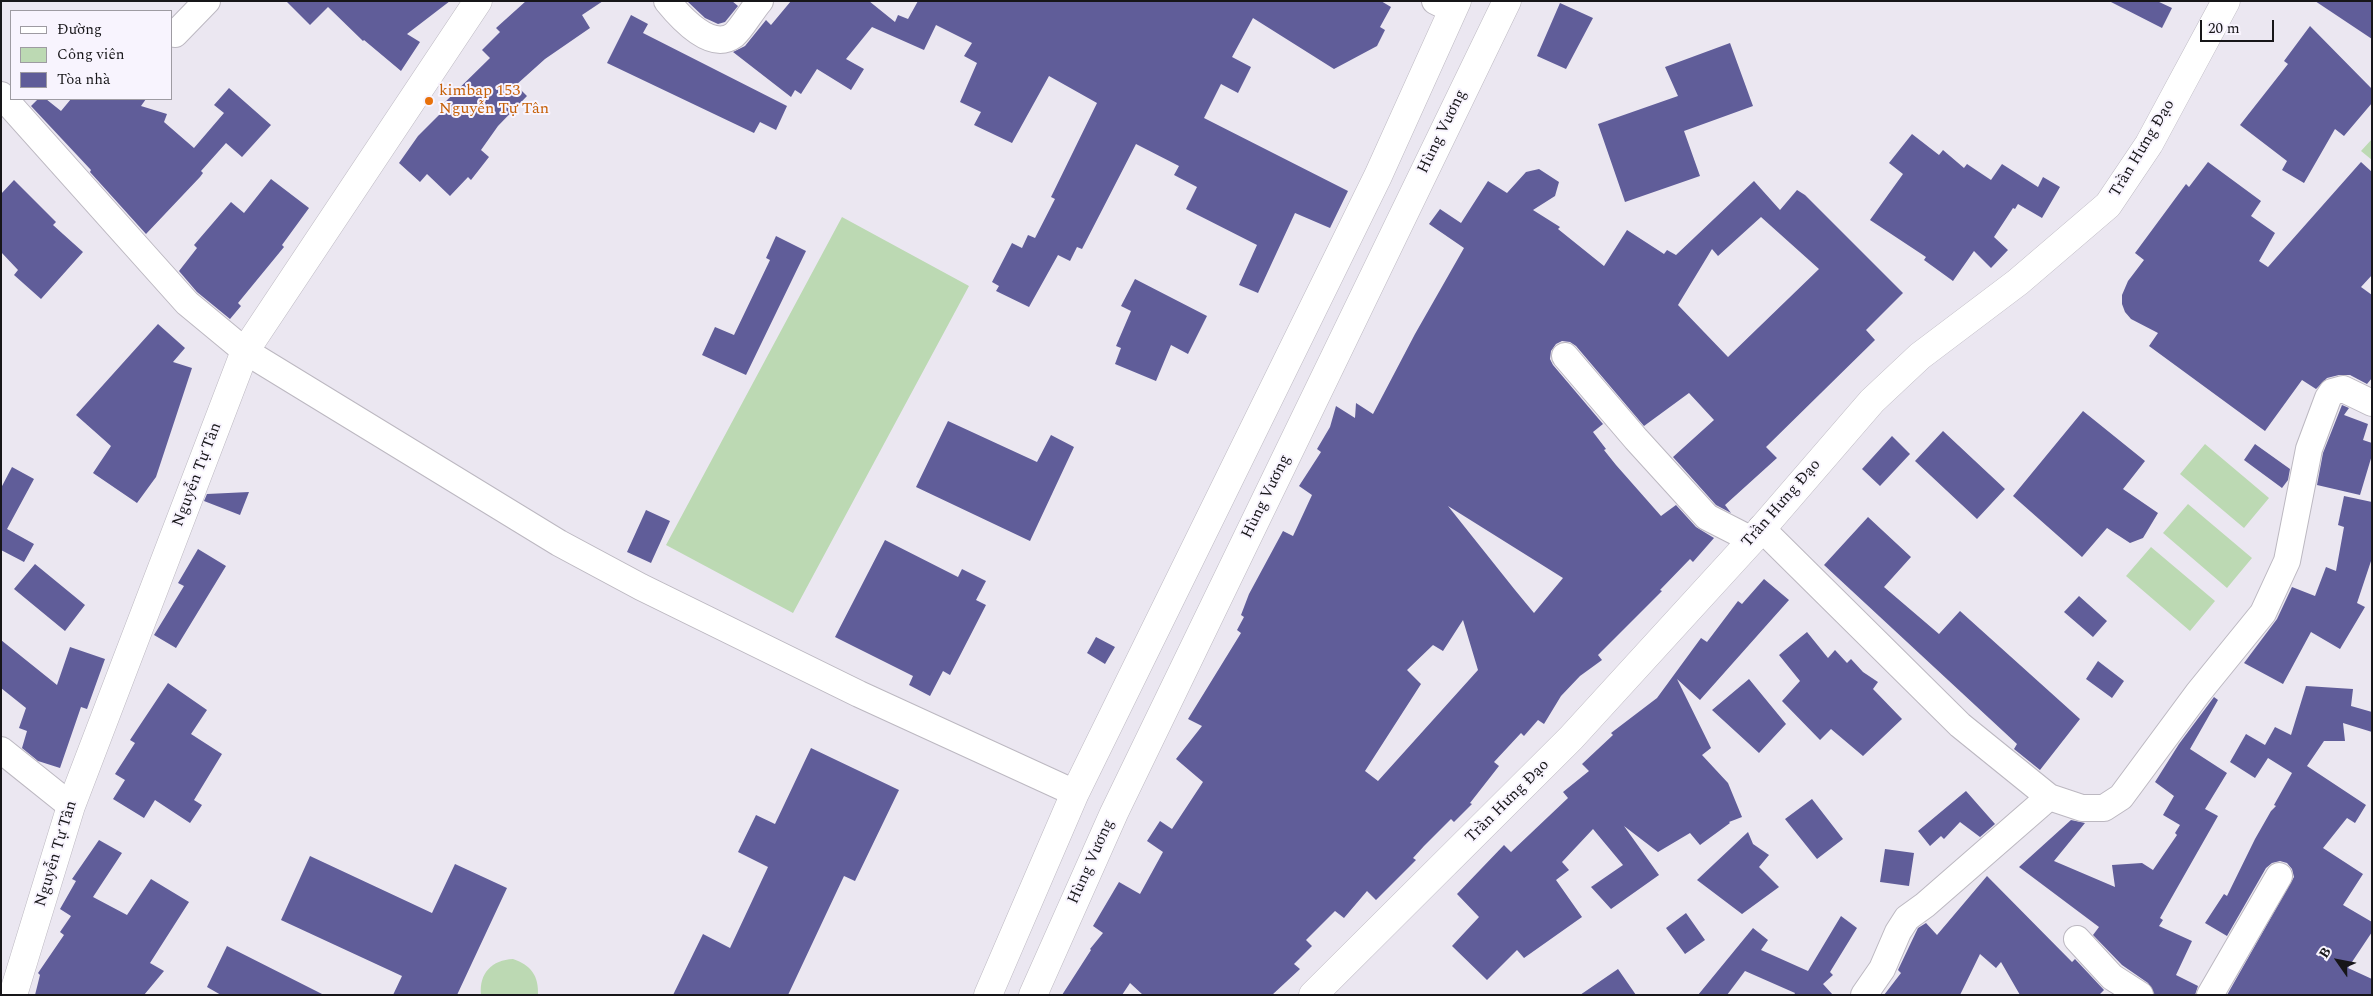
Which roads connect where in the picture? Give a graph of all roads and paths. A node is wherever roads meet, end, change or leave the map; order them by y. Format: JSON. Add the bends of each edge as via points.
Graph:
{"nodes":[{"id":1,"x":206,"y":1,"type":"edge"},
{"id":2,"x":478,"y":1,"type":"edge"},
{"id":3,"x":667,"y":1,"type":"edge"},
{"id":4,"x":760,"y":1,"type":"edge"},
{"id":5,"x":1507,"y":1,"type":"edge"},
{"id":6,"x":2226,"y":1,"type":"edge"},
{"id":7,"x":1448,"y":4,"type":"edge"},
{"id":8,"x":175,"y":34,"type":"dead end"},
{"id":9,"x":1437,"y":49,"type":"junction"},
{"id":10,"x":1474,"y":68,"type":"junction"},
{"id":11,"x":1,"y":95,"type":"edge"},
{"id":12,"x":245,"y":351,"type":"junction"},
{"id":13,"x":1565,"y":356,"type":"dead end"},
{"id":14,"x":2372,"y":403,"type":"edge"},
{"id":15,"x":1756,"y":534,"type":"junction"},
{"id":16,"x":1,"y":750,"type":"edge"},
{"id":17,"x":1075,"y":793,"type":"junction"},
{"id":18,"x":2049,"y":798,"type":"junction"},
{"id":19,"x":71,"y":806,"type":"junction"},
{"id":20,"x":2279,"y":876,"type":"dead end"},
{"id":21,"x":1022,"y":918,"type":"junction"},
{"id":22,"x":1058,"y":938,"type":"junction"},
{"id":23,"x":2077,"y":939,"type":"dead end"},
{"id":24,"x":14,"y":995,"type":"edge"},
{"id":25,"x":988,"y":995,"type":"edge"},
{"id":26,"x":1033,"y":995,"type":"edge"},
{"id":27,"x":1313,"y":995,"type":"edge"},
{"id":28,"x":1864,"y":995,"type":"edge"},
{"id":29,"x":2140,"y":995,"type":"edge"},
{"id":30,"x":2210,"y":995,"type":"edge"}],
"edges":[{"from":1,"to":8,"type":"street"},
{"from":2,"to":12,"type":"street","name":"Nguyễn Tự Tân"},
{"from":3,"to":4,"type":"street","via":[[703,35],[716,40],[735,34]]},
{"from":5,"to":10,"type":"street","name":"Hùng Vương"},
{"from":6,"to":15,"type":"street","name":"Trần Hưng Đạo","via":[[2149,144],[2108,205],[2018,282],[1920,356],[1879,394]]},
{"from":7,"to":9,"type":"street"},
{"from":9,"to":10,"type":"street"},
{"from":9,"to":17,"type":"street","via":[[1374,185]]},
{"from":10,"to":22,"type":"street","name":"Hùng Vương","via":[[1118,804]]},
{"from":11,"to":12,"type":"street","via":[[187,303]]},
{"from":12,"to":17,"type":"street","via":[[559,543],[633,583],[859,694]]},
{"from":12,"to":19,"type":"street","name":"Nguyễn Tự Tân"},
{"from":13,"to":15,"type":"street","via":[[1707,516]]},
{"from":14,"to":18,"type":"street","via":[[2344,389],[2332,392],[2328,398],[2309,449],[2288,561],[2263,613],[2198,693],[2121,797],[2104,808],[2082,808]]},
{"from":15,"to":18,"type":"street","via":[[1960,725]]},
{"from":15,"to":27,"type":"street","name":"Trần Hưng Đạo","via":[[1571,738]]},
{"from":16,"to":19,"type":"street"},
{"from":17,"to":21,"type":"street"},
{"from":18,"to":28,"type":"street","via":[[1907,918],[1882,969]]},
{"from":19,"to":24,"type":"street","name":"Nguyễn Tự Tân"},
{"from":20,"to":30,"type":"street"},
{"from":21,"to":22,"type":"street"},
{"from":21,"to":25,"type":"street"},
{"from":22,"to":26,"type":"street","name":"Hùng Vương"},
{"from":23,"to":29,"type":"street","via":[[2112,977]]}]}
